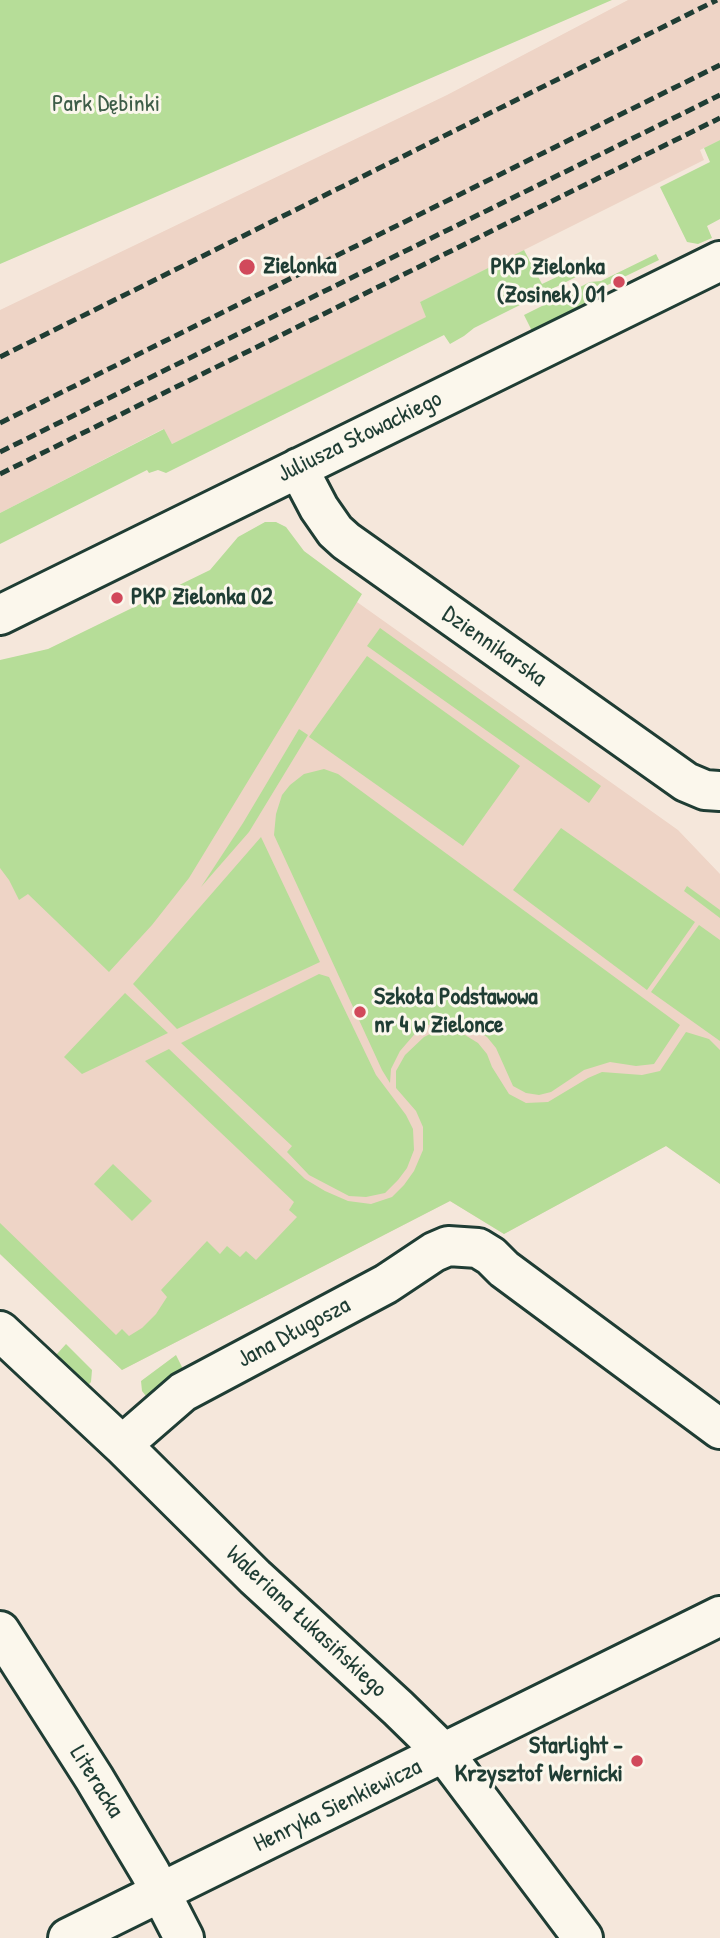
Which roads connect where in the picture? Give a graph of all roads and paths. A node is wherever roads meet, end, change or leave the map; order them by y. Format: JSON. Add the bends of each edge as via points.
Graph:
{"nodes":[{"id":1,"x":720,"y":261,"type":"edge"},
{"id":2,"x":298,"y":468,"type":"junction"},
{"id":3,"x":0,"y":615,"type":"edge"},
{"id":4,"x":720,"y":791,"type":"edge"},
{"id":5,"x":0,"y":1331,"type":"edge"},
{"id":6,"x":720,"y":1429,"type":"edge"},
{"id":7,"x":122,"y":1446,"type":"junction"},
{"id":8,"x":720,"y":1616,"type":"edge"},
{"id":9,"x":0,"y":1631,"type":"edge"},
{"id":10,"x":444,"y":1753,"type":"junction"},
{"id":11,"x":161,"y":1893,"type":"junction"},
{"id":12,"x":68,"y":1938,"type":"edge"},
{"id":13,"x":184,"y":1938,"type":"edge"},
{"id":14,"x":583,"y":1938,"type":"edge"}],
"edges":[{"from":1,"to":2,"type":"street","name":"Juliusza Słowackiego"},
{"from":2,"to":3,"type":"street","name":"Juliusza Słowackiego"},
{"from":2,"to":4,"type":"street","name":"Dziennikarska","via":[[319,509],[346,541],[686,782]]},
{"from":5,"to":7,"type":"street","name":"Waleriana Łukasińskiego"},
{"from":6,"to":7,"type":"street","name":"Jana Długosza","via":[[491,1256],[478,1248],[448,1247],[183,1392]]},
{"from":7,"to":10,"type":"street","name":"Waleriana Łukasińskiego"},
{"from":8,"to":10,"type":"street","name":"Henryka Sienkiewicza"},
{"from":9,"to":11,"type":"street","name":"Literacka"},
{"from":10,"to":11,"type":"street","name":"Henryka Sienkiewicza"},
{"from":10,"to":14,"type":"street","name":"Waleriana Łukasińskiego"},
{"from":11,"to":12,"type":"street","name":"Henryka Sienkiewicza"},
{"from":11,"to":13,"type":"street","name":"Literacka"}]}
